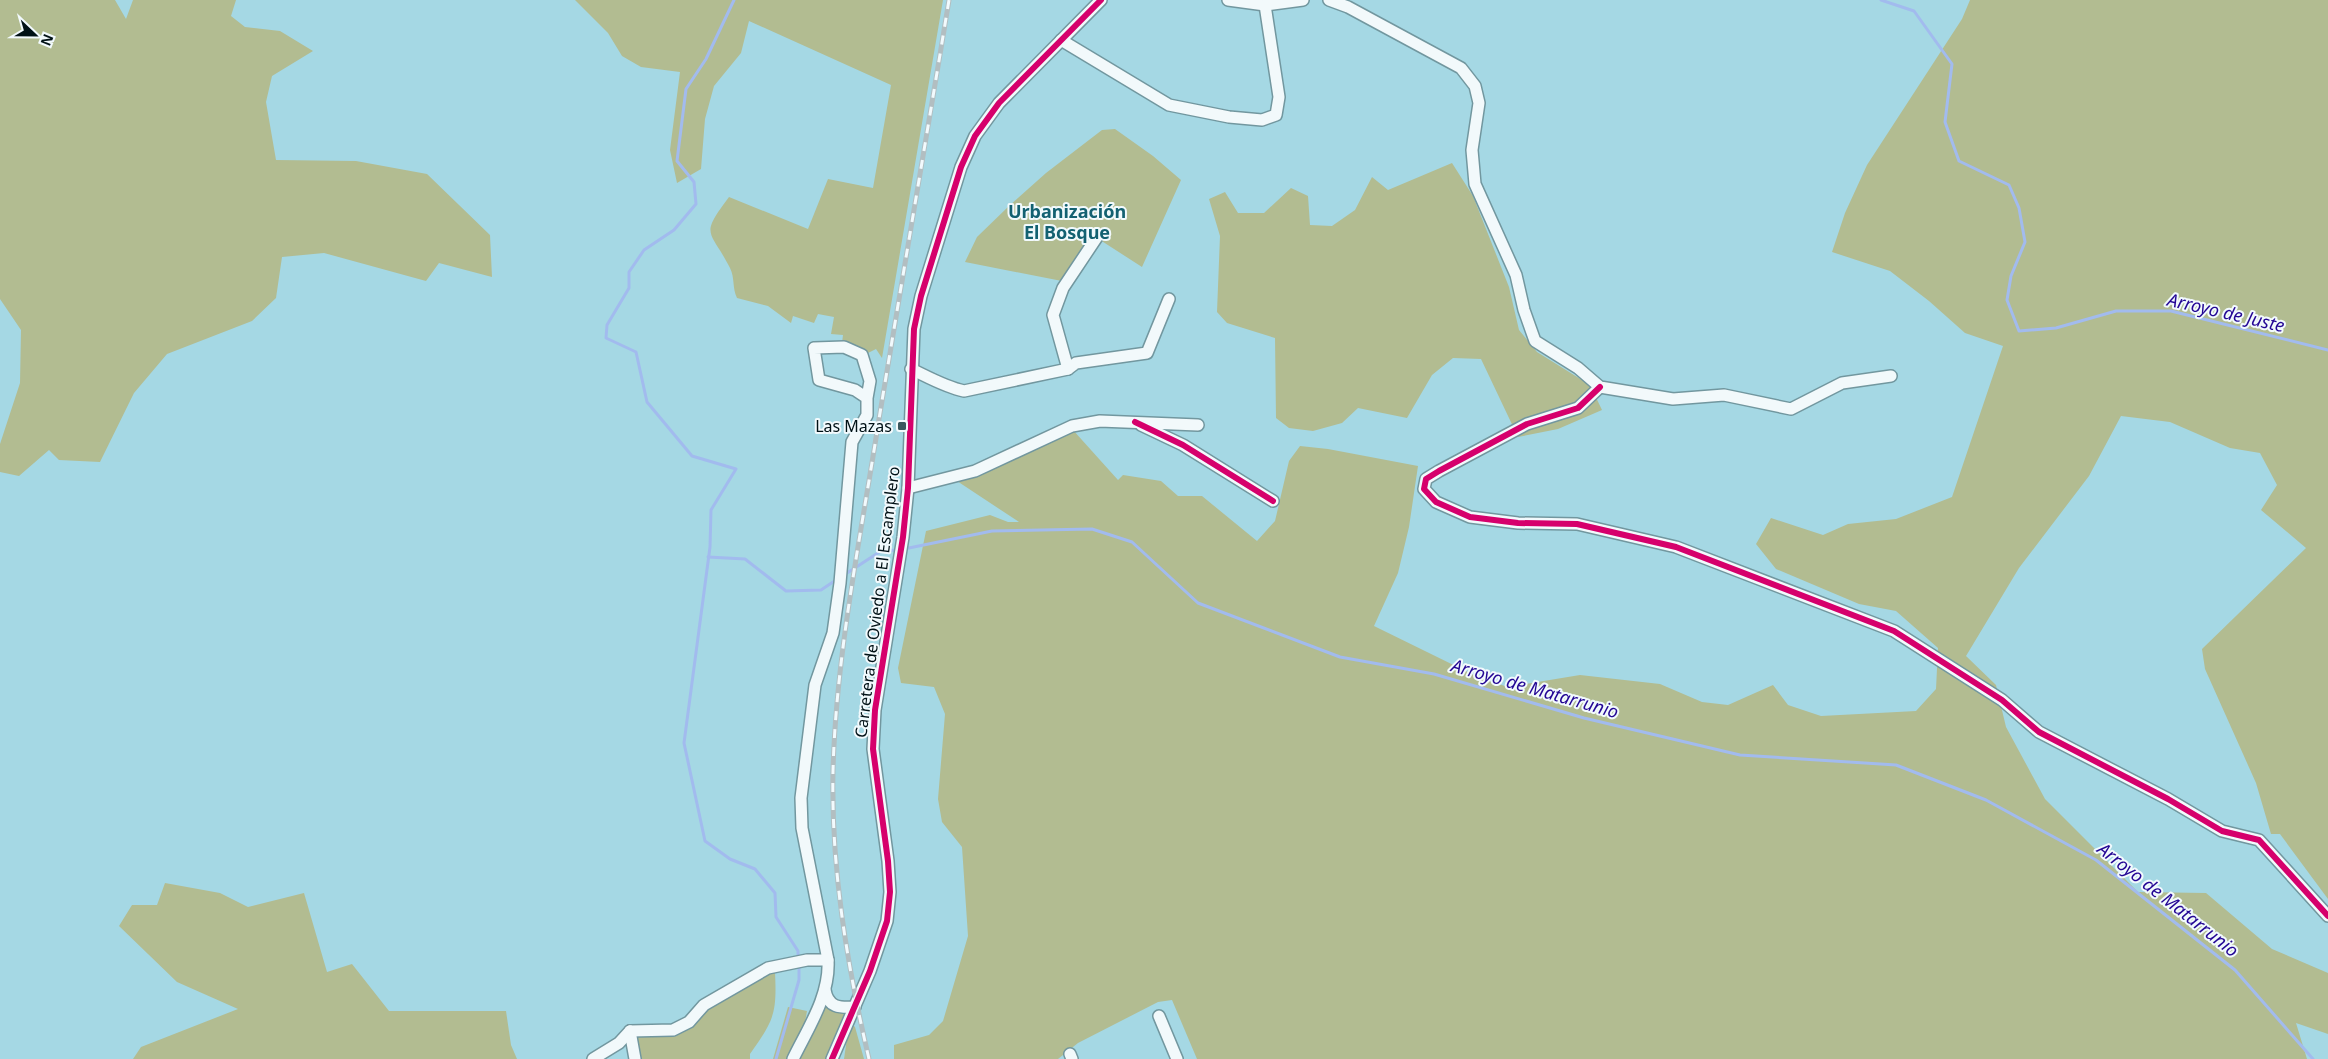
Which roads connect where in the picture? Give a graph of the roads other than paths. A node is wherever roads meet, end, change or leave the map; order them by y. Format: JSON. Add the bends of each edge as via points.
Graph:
{"nodes":[{"id":1,"x":1228,"y":0,"type":"edge"},
{"id":2,"x":1303,"y":0,"type":"edge"},
{"id":3,"x":1330,"y":0,"type":"edge"},
{"id":4,"x":1096,"y":2,"type":"edge"},
{"id":5,"x":1265,"y":5,"type":"junction"},
{"id":6,"x":1061,"y":40,"type":"junction"},
{"id":7,"x":1097,"y":237,"type":"dead end"},
{"id":8,"x":1168,"y":299,"type":"dead end"},
{"id":9,"x":911,"y":369,"type":"junction"},
{"id":10,"x":1068,"y":369,"type":"junction"},
{"id":11,"x":1892,"y":376,"type":"dead end"},
{"id":12,"x":1600,"y":387,"type":"junction"},
{"id":13,"x":868,"y":398,"type":"junction"},
{"id":14,"x":1135,"y":422,"type":"junction"},
{"id":15,"x":1198,"y":426,"type":"dead end"},
{"id":16,"x":908,"y":488,"type":"junction"},
{"id":17,"x":1273,"y":501,"type":"dead end"},
{"id":18,"x":2328,"y":916,"type":"edge"},
{"id":19,"x":828,"y":960,"type":"junction"},
{"id":20,"x":825,"y":990,"type":"junction"},
{"id":21,"x":855,"y":1007,"type":"junction"},
{"id":22,"x":1159,"y":1016,"type":"dead end"},
{"id":23,"x":630,"y":1031,"type":"junction"},
{"id":24,"x":838,"y":1047,"type":"junction"},
{"id":25,"x":593,"y":1059,"type":"edge"},
{"id":26,"x":635,"y":1059,"type":"edge"},
{"id":27,"x":793,"y":1059,"type":"edge"},
{"id":28,"x":832,"y":1059,"type":"edge"},
{"id":29,"x":838,"y":1059,"type":"edge"},
{"id":30,"x":1177,"y":1059,"type":"edge"}],
"edges":[{"from":1,"to":5,"type":"street"},
{"from":2,"to":5,"type":"street"},
{"from":3,"to":12,"type":"street","via":[[1461,68],[1475,86],[1479,103],[1472,150],[1475,184],[1516,275],[1535,341],[1578,368]]},
{"from":4,"to":6,"type":"street","name":"Carretera de Oviedo a El Escamplero"},
{"from":5,"to":6,"type":"street","via":[[1279,97],[1276,115],[1262,120],[1169,105]]},
{"from":6,"to":9,"type":"street","name":"Carretera de Oviedo a El Escamplero","via":[[999,103],[971,144],[920,296]]},
{"from":7,"to":10,"type":"street","via":[[1063,288],[1053,315]]},
{"from":8,"to":10,"type":"street","via":[[1147,353],[1076,363]]},
{"from":9,"to":10,"type":"street","via":[[948,388],[964,391]]},
{"from":9,"to":16,"type":"street","name":"Carretera de Oviedo a El Escamplero"},
{"from":11,"to":12,"type":"street","via":[[1842,383],[1791,409],[1724,395],[1672,399]]},
{"from":12,"to":18,"type":"street","via":[[1578,408],[1527,424],[1439,471],[1426,479],[1424,489],[1436,502],[1470,517],[1518,523],[1577,524],[1676,547],[1894,631],[2002,700],[2039,732],[2222,831],[2259,840]]},
{"from":13,"to":13,"type":"street","via":[[855,390],[818,380],[814,348],[844,348],[862,355],[870,381]]},
{"from":13,"to":19,"type":"street","via":[[867,415],[852,442],[840,583],[832,633],[815,685],[801,798],[802,828]]},
{"from":14,"to":15,"type":"street"},
{"from":14,"to":16,"type":"street","via":[[1100,421],[1072,426],[975,471]]},
{"from":14,"to":17,"type":"street","via":[[1183,445]]},
{"from":16,"to":21,"type":"street","name":"Carretera de Oviedo a El Escamplero","via":[[875,710],[873,748],[890,892],[879,946]]},
{"from":19,"to":20,"type":"street"},
{"from":19,"to":23,"type":"street","via":[[807,960],[768,968],[704,1005],[690,1022],[673,1030]]},
{"from":20,"to":21,"type":"street","via":[[834,1006]]},
{"from":20,"to":27,"type":"street"},
{"from":21,"to":24,"type":"street","name":"Carretera de Oviedo a El Escamplero"},
{"from":22,"to":30,"type":"street"},
{"from":23,"to":25,"type":"street","via":[[619,1043]]},
{"from":23,"to":26,"type":"street"},
{"from":24,"to":28,"type":"street","name":"Carretera de Oviedo a El Escamplero"},
{"from":24,"to":29,"type":"street","name":"Carretera de Oviedo a El Escamplero"}]}
